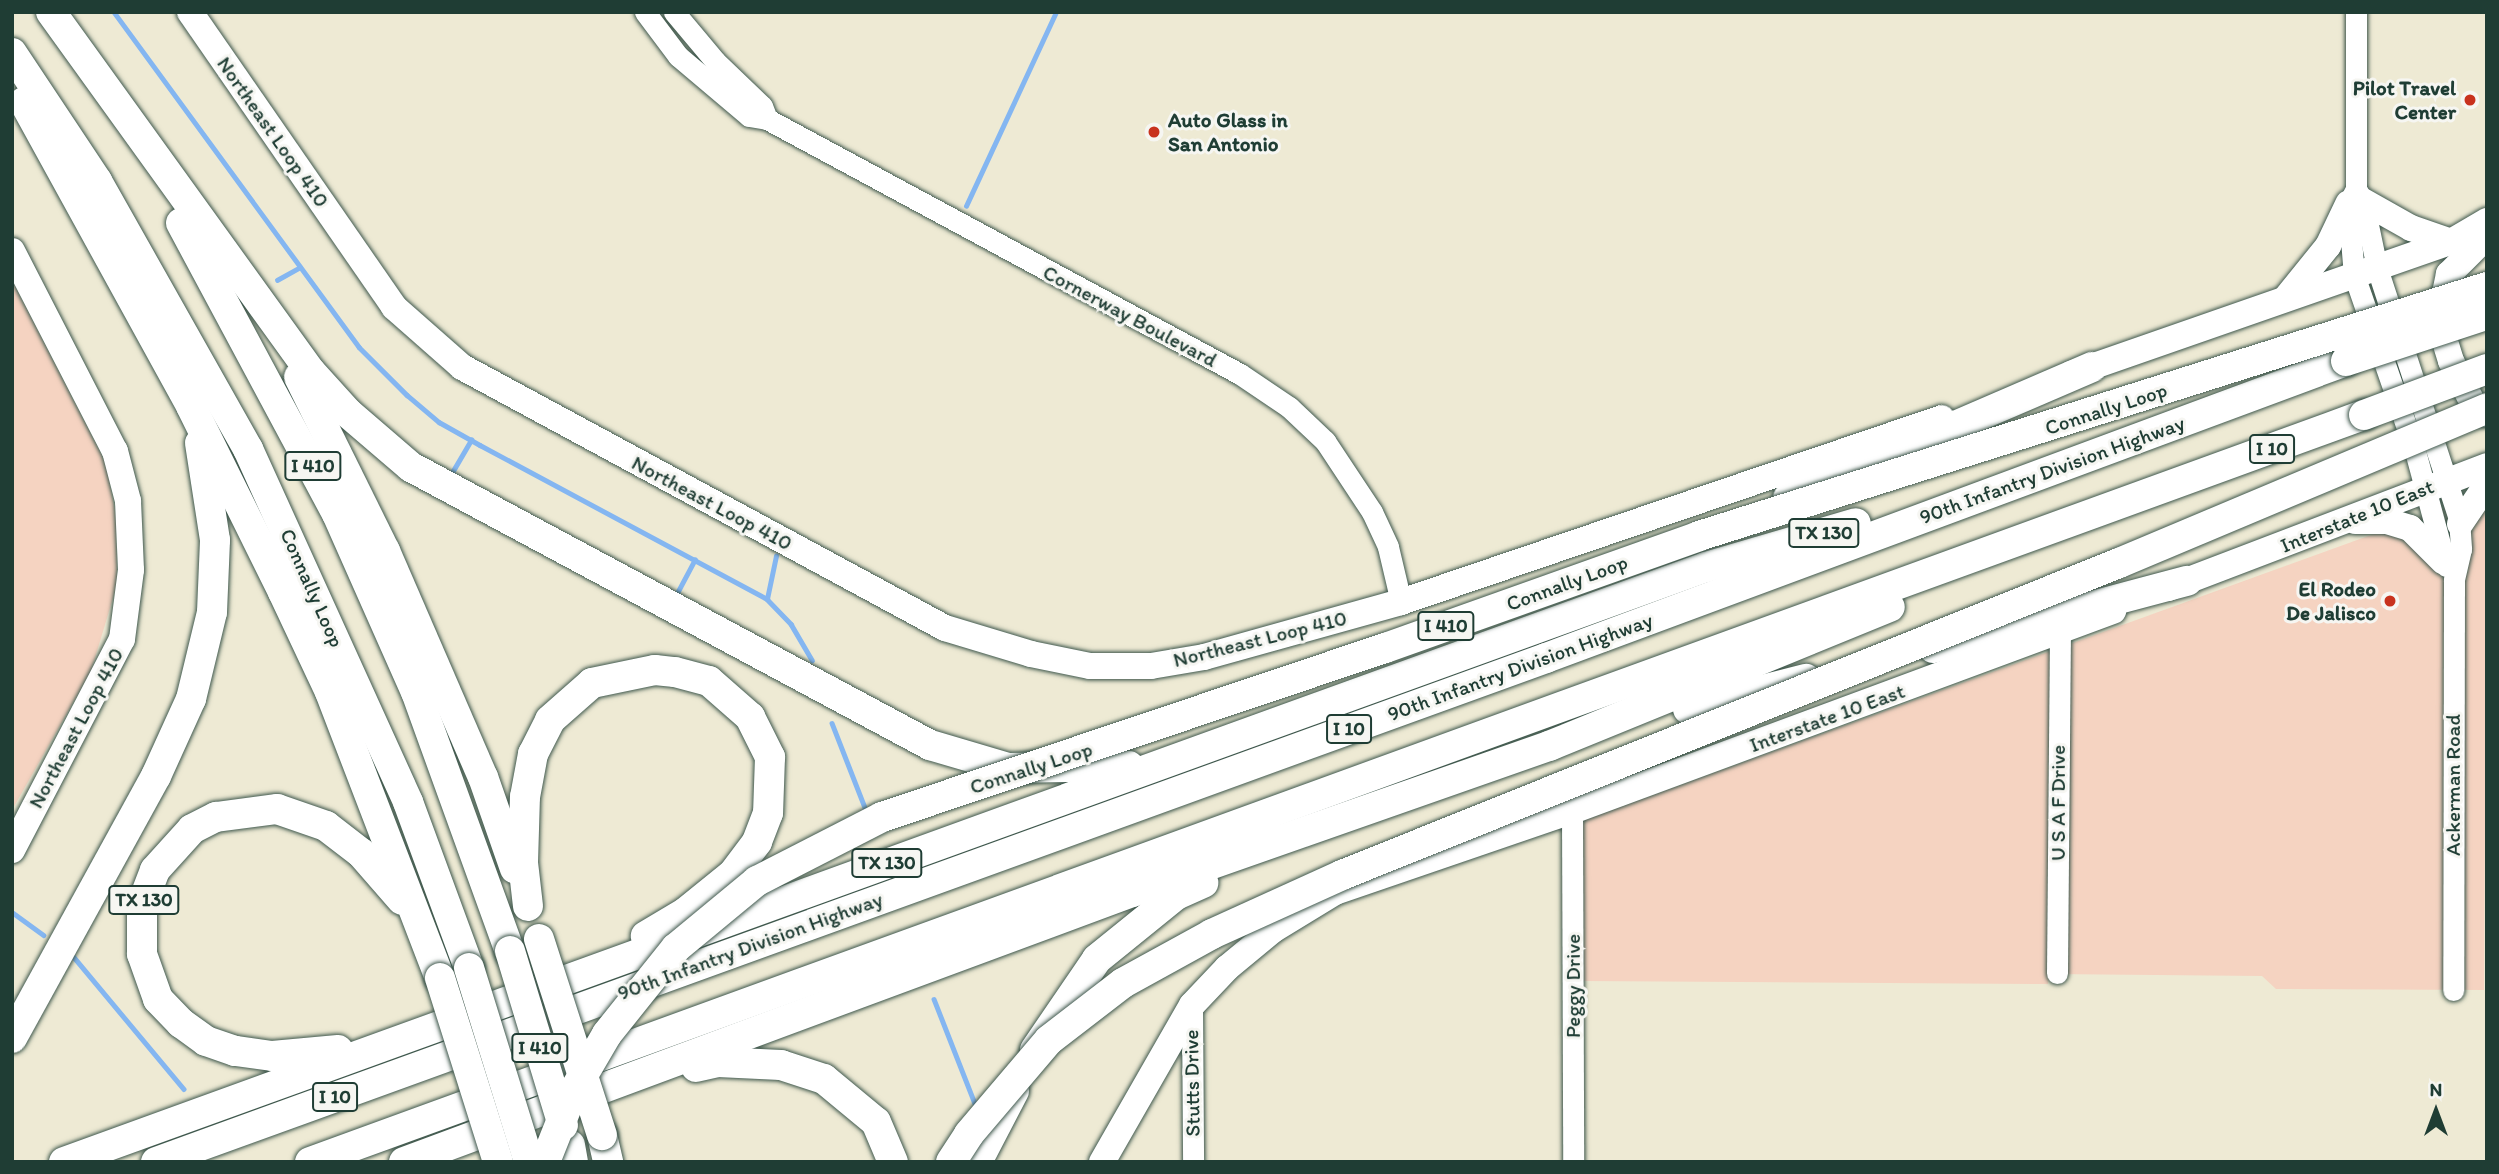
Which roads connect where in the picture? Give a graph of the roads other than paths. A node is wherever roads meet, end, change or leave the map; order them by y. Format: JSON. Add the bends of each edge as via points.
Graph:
{"nodes":[{"id":1,"x":51,"y":12,"type":"edge"},
{"id":2,"x":190,"y":12,"type":"edge"},
{"id":3,"x":645,"y":12,"type":"edge"},
{"id":4,"x":674,"y":12,"type":"edge"},
{"id":5,"x":2356,"y":12,"type":"edge"},
{"id":6,"x":12,"y":53,"type":"edge"},
{"id":7,"x":12,"y":80,"type":"edge"},
{"id":8,"x":767,"y":119,"type":"junction"},
{"id":9,"x":2356,"y":198,"type":"junction"},
{"id":10,"x":2487,"y":221,"type":"edge"},
{"id":11,"x":2487,"y":236,"type":"edge"},
{"id":12,"x":2451,"y":242,"type":"junction"},
{"id":13,"x":12,"y":251,"type":"edge"},
{"id":14,"x":2366,"y":272,"type":"junction"},
{"id":15,"x":250,"y":287,"type":"junction"},
{"id":16,"x":2487,"y":287,"type":"edge"},
{"id":17,"x":2284,"y":300,"type":"junction"},
{"id":18,"x":2485,"y":316,"type":"edge"},
{"id":19,"x":2092,"y":367,"type":"junction"},
{"id":20,"x":2487,"y":369,"type":"edge"},
{"id":21,"x":191,"y":406,"type":"junction"},
{"id":22,"x":2487,"y":408,"type":"edge"},
{"id":23,"x":2487,"y":414,"type":"edge"},
{"id":24,"x":2184,"y":421,"type":"junction"},
{"id":25,"x":2487,"y":466,"type":"edge"},
{"id":26,"x":2437,"y":483,"type":"junction"},
{"id":27,"x":2180,"y":484,"type":"junction"},
{"id":28,"x":2487,"y":484,"type":"edge"},
{"id":29,"x":2347,"y":521,"type":"junction"},
{"id":30,"x":2460,"y":524,"type":"junction"},
{"id":31,"x":2449,"y":571,"type":"junction"},
{"id":32,"x":2187,"y":581,"type":"junction"},
{"id":33,"x":1401,"y":602,"type":"junction"},
{"id":34,"x":2060,"y":633,"type":"junction"},
{"id":35,"x":1466,"y":653,"type":"junction"},
{"id":36,"x":1549,"y":746,"type":"junction"},
{"id":37,"x":1181,"y":756,"type":"junction"},
{"id":38,"x":1572,"y":810,"type":"junction"},
{"id":39,"x":1342,"y":820,"type":"junction"},
{"id":40,"x":12,"y":850,"type":"edge"},
{"id":41,"x":528,"y":906,"type":"junction"},
{"id":42,"x":429,"y":943,"type":"junction"},
{"id":43,"x":593,"y":970,"type":"junction"},
{"id":44,"x":2057,"y":973,"type":"dead end"},
{"id":45,"x":2453,"y":990,"type":"dead end"},
{"id":46,"x":1192,"y":1005,"type":"junction"},
{"id":47,"x":421,"y":1032,"type":"junction"},
{"id":48,"x":12,"y":1038,"type":"edge"},
{"id":49,"x":614,"y":1085,"type":"junction"},
{"id":50,"x":605,"y":1148,"type":"edge"},
{"id":51,"x":563,"y":1156,"type":"edge"},
{"id":52,"x":64,"y":1162,"type":"edge"},
{"id":53,"x":156,"y":1162,"type":"edge"},
{"id":54,"x":310,"y":1162,"type":"edge"},
{"id":55,"x":404,"y":1162,"type":"edge"},
{"id":56,"x":498,"y":1162,"type":"edge"},
{"id":57,"x":529,"y":1162,"type":"edge"},
{"id":58,"x":893,"y":1162,"type":"edge"},
{"id":59,"x":951,"y":1162,"type":"edge"},
{"id":60,"x":977,"y":1162,"type":"edge"},
{"id":61,"x":1102,"y":1162,"type":"edge"},
{"id":62,"x":1193,"y":1162,"type":"edge"},
{"id":63,"x":1573,"y":1162,"type":"edge"}],
"edges":[{"from":1,"to":15,"type":"highway"},
{"from":1,"to":51,"type":"highway","name":"Connally Loop","number":"I 410","bridge":true,"via":[[205,262],[337,514],[416,692],[510,951]]},
{"from":2,"to":33,"type":"main road","name":"Northeast Loop 410","via":[[394,307],[462,367],[945,628],[1090,666],[1152,666],[1204,657]]},
{"from":3,"to":8,"type":"street","name":"Cornerway Boulevard","via":[[707,84],[749,116]]},
{"from":4,"to":8,"type":"street","name":"Cornerway Boulevard","via":[[715,61],[762,106]]},
{"from":5,"to":9,"type":"street","name":"Ackerman Road"},
{"from":6,"to":57,"type":"highway","name":"Connally Loop","number":"I 410","bridge":true,"via":[[97,181],[248,449],[408,802],[469,968]]},
{"from":7,"to":21,"type":"highway"},
{"from":8,"to":33,"type":"street","name":"Cornerway Boulevard","via":[[1240,374],[1289,407],[1325,441],[1360,491],[1388,547]]},
{"from":9,"to":12,"type":"main road","via":[[2411,228]]},
{"from":9,"to":14,"type":"street","name":"Ackerman Road"},
{"from":9,"to":17,"type":"main road","via":[[2328,246]]},
{"from":10,"to":12,"type":"main road"},
{"from":11,"to":23,"type":"main road","via":[[2449,274],[2439,322],[2451,361],[2477,411]]},
{"from":12,"to":14,"type":"main road"},
{"from":13,"to":40,"type":"main road","name":"Northeast Loop 410","via":[[115,451],[128,501],[131,569],[122,639]]},
{"from":14,"to":17,"type":"main road"},
{"from":14,"to":26,"type":"street","name":"Ackerman Road"},
{"from":15,"to":37,"type":"highway","via":[[338,403],[411,467],[930,745],[1008,768],[1134,766]]},
{"from":15,"to":41,"type":"highway","via":[[317,410],[385,551],[483,777]]},
{"from":16,"to":51,"type":"highway","name":"Connally Loop","number":"I 410","bridge":true,"via":[[1699,536],[1385,649],[882,817],[757,881],[676,948],[607,1034],[572,1094]]},
{"from":17,"to":19,"type":"main road"},
{"from":18,"to":24,"type":"highway","name":"90th Infantry Division Highway","number":"I 10","bridge":true},
{"from":19,"to":33,"type":"main road"},
{"from":19,"to":35,"type":"highway","via":[[1942,428],[1549,607]]},
{"from":20,"to":27,"type":"highway","number":"I 10","bridge":true},
{"from":21,"to":42,"type":"highway","via":[[330,692]]},
{"from":21,"to":48,"type":"highway","via":[[215,540],[212,612],[191,699],[156,776]]},
{"from":22,"to":59,"type":"highway","bridge":true,"via":[[2094,573],[1342,875],[1212,934],[1123,983],[1049,1040],[969,1134]]},
{"from":24,"to":35,"type":"highway","number":"TX 130","via":[[1706,567]]},
{"from":24,"to":53,"type":"highway","name":"90th Infantry Division Highway","number":"I 10"},
{"from":25,"to":26,"type":"main road","name":"Interstate 10 East"},
{"from":26,"to":29,"type":"main road","name":"Interstate 10 East"},
{"from":26,"to":30,"type":"street","name":"Ackerman Road"},
{"from":26,"to":31,"type":"street","name":"Ackerman Road"},
{"from":27,"to":36,"type":"highway","via":[[1773,657]]},
{"from":27,"to":54,"type":"highway","number":"I 10"},
{"from":28,"to":30,"type":"main road"},
{"from":29,"to":31,"type":"main road","via":[[2387,521],[2410,528]]},
{"from":29,"to":32,"type":"main road","name":"Interstate 10 East"},
{"from":30,"to":31,"type":"street","name":"Ackerman Road","via":[[2461,549]]},
{"from":31,"to":45,"type":"street","name":"Ackerman Road"},
{"from":32,"to":34,"type":"main road","name":"Interstate 10 East"},
{"from":32,"to":36,"type":"highway"},
{"from":34,"to":38,"type":"main road","name":"Interstate 10 East"},
{"from":34,"to":44,"type":"street","name":"U S A F Drive"},
{"from":35,"to":37,"type":"highway","number":"TX 130"},
{"from":36,"to":39,"type":"highway"},
{"from":37,"to":43,"type":"highway","number":"TX 130"},
{"from":38,"to":46,"type":"main road","name":"Interstate 10 East","via":[[1335,892],[1273,930]]},
{"from":38,"to":63,"type":"street","name":"Peggy Drive"},
{"from":39,"to":49,"type":"highway","via":[[1132,892]]},
{"from":39,"to":60,"type":"highway","via":[[1176,895],[1097,958],[1046,1029]]},
{"from":41,"to":43,"type":"highway","via":[[523,838],[534,754],[550,720],[572,697],[615,675],[655,670],[709,681],[729,696],[750,717],[770,757],[768,813],[757,842],[733,874],[686,912]]},
{"from":41,"to":50,"type":"highway","bridge":true},
{"from":42,"to":47,"type":"highway","number":"TX 130","via":[[413,914],[361,853],[327,826],[277,809],[227,814],[192,829],[155,870],[142,904],[139,931],[148,978],[158,999],[206,1041],[272,1056],[328,1052]]},
{"from":42,"to":56,"type":"highway","number":"TX 130","bridge":true},
{"from":43,"to":47,"type":"highway","number":"TX 130"},
{"from":46,"to":61,"type":"main road"},
{"from":46,"to":62,"type":"street","name":"Stutts Drive"},
{"from":47,"to":52,"type":"highway"},
{"from":49,"to":55,"type":"highway"},
{"from":49,"to":58,"type":"highway","via":[[718,1062],[781,1065],[843,1091],[876,1122]]}]}
